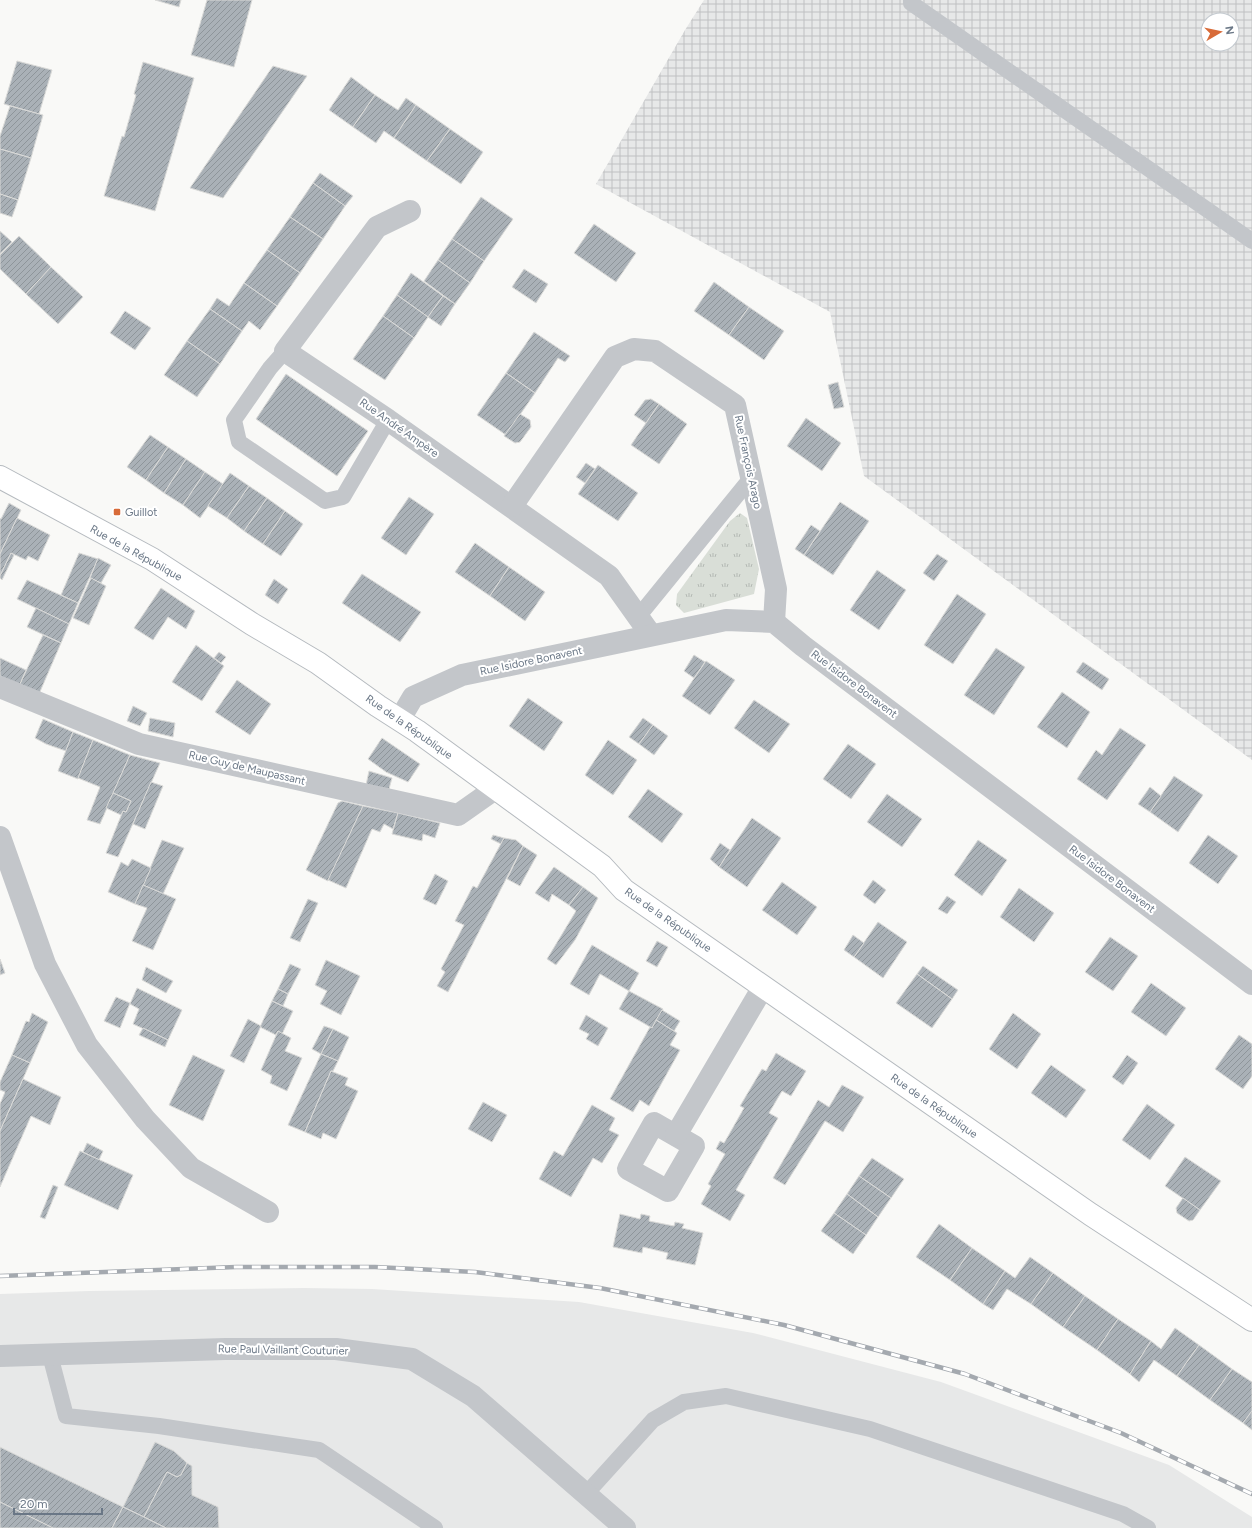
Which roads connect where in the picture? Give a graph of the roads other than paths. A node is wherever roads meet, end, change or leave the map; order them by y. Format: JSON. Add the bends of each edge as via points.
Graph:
{"nodes":[{"id":1,"x":911,"y":0,"type":"edge"},
{"id":2,"x":410,"y":211,"type":"dead end"},
{"id":3,"x":1252,"y":241,"type":"edge"},
{"id":4,"x":285,"y":351,"type":"junction"},
{"id":5,"x":388,"y":420,"type":"junction"},
{"id":6,"x":0,"y":477,"type":"edge"},
{"id":7,"x":751,"y":478,"type":"junction"},
{"id":8,"x":512,"y":506,"type":"junction"},
{"id":9,"x":638,"y":617,"type":"junction"},
{"id":10,"x":774,"y":622,"type":"junction"},
{"id":11,"x":651,"y":635,"type":"junction"},
{"id":12,"x":0,"y":687,"type":"edge"},
{"id":13,"x":400,"y":719,"type":"junction"},
{"id":14,"x":495,"y":789,"type":"junction"},
{"id":15,"x":0,"y":837,"type":"edge"},
{"id":16,"x":1252,"y":984,"type":"edge"},
{"id":17,"x":763,"y":987,"type":"junction"},
{"id":18,"x":676,"y":1135,"type":"dead end"},
{"id":19,"x":268,"y":1212,"type":"dead end"},
{"id":20,"x":1252,"y":1320,"type":"edge"},
{"id":21,"x":50,"y":1355,"type":"junction"},
{"id":22,"x":0,"y":1356,"type":"edge"},
{"id":23,"x":586,"y":1494,"type":"junction"},
{"id":24,"x":435,"y":1528,"type":"edge"},
{"id":25,"x":625,"y":1528,"type":"edge"},
{"id":26,"x":1148,"y":1528,"type":"edge"}],
"edges":[{"from":1,"to":3,"type":"lane","via":[[911,3]]},
{"from":2,"to":4,"type":"street","via":[[378,227]]},
{"from":4,"to":5,"type":"street","name":"Rue André Ampère"},
{"from":4,"to":5,"type":"lane","via":[[234,420],[239,442],[325,501],[344,497]]},
{"from":5,"to":8,"type":"street","name":"Rue André Ampère"},
{"from":6,"to":13,"type":"street","name":"Rue de la République","via":[[152,560],[318,664]]},
{"from":7,"to":8,"type":"street","name":"Rue François Arago","via":[[735,405],[655,351],[634,349],[615,357]]},
{"from":7,"to":9,"type":"lane"},
{"from":7,"to":10,"type":"street","name":"Rue François Arago","via":[[776,590]]},
{"from":8,"to":9,"type":"street","name":"Rue André Ampère","via":[[609,576]]},
{"from":9,"to":11,"type":"street","name":"Rue André Ampère"},
{"from":10,"to":11,"type":"street","name":"Rue Isidore Bonavent","via":[[726,620]]},
{"from":10,"to":16,"type":"street","name":"Rue Isidore Bonavent"},
{"from":11,"to":13,"type":"street","name":"Rue Isidore Bonavent","via":[[462,675],[413,697]]},
{"from":12,"to":14,"type":"street","name":"Rue Guy de Maupassant","via":[[139,744],[458,815]]},
{"from":13,"to":14,"type":"street","name":"Rue de la République"},
{"from":14,"to":17,"type":"street","name":"Rue de la République","via":[[602,866],[624,890]]},
{"from":15,"to":19,"type":"street","via":[[45,964],[87,1045],[145,1119],[191,1168]]},
{"from":17,"to":18,"type":"street"},
{"from":17,"to":20,"type":"street","name":"Rue de la République","via":[[1090,1214]]},
{"from":21,"to":22,"type":"street","name":"Rue Paul Vaillant Couturier"},
{"from":21,"to":23,"type":"street","name":"Rue Paul Vaillant Couturier","via":[[336,1348],[412,1359],[472,1396]]},
{"from":21,"to":24,"type":"lane","via":[[66,1416],[159,1426],[319,1450]]},
{"from":23,"to":25,"type":"street","name":"Rue Paul Vaillant Couturier"},
{"from":23,"to":26,"type":"lane","via":[[652,1420],[684,1402],[726,1396],[870,1429],[1123,1514]]}]}
